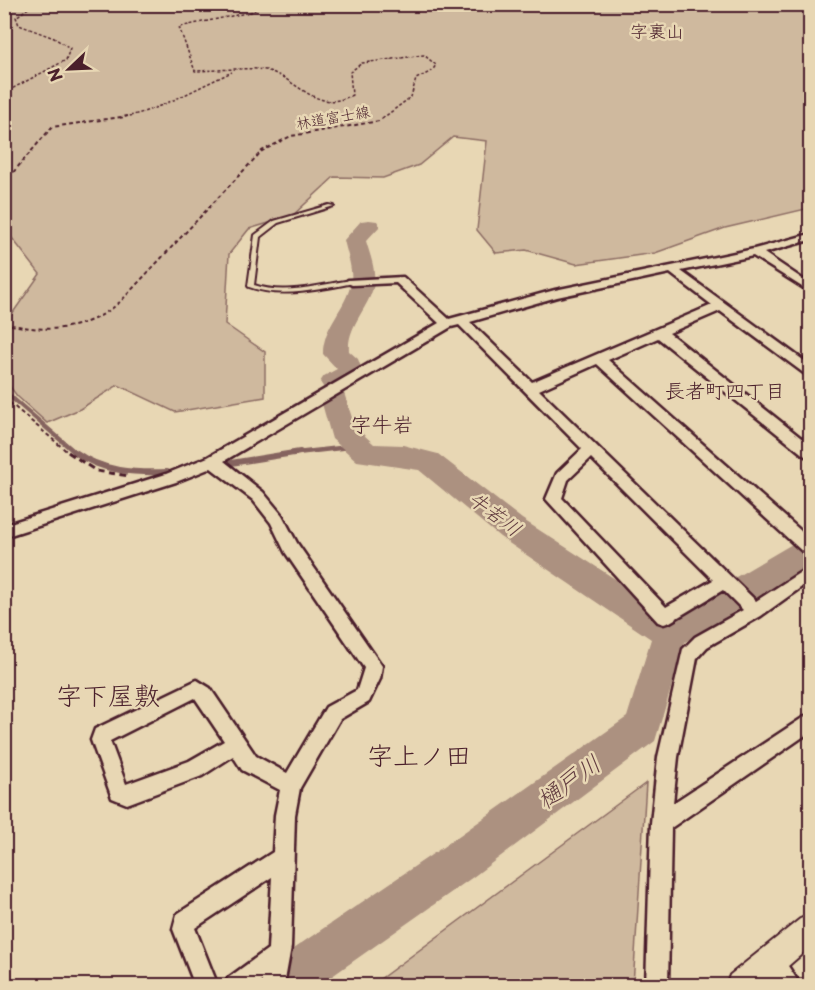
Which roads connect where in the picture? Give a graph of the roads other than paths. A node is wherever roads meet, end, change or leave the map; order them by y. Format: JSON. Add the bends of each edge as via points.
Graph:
{"nodes":[{"id":1,"x":331,"y":206,"type":"dead end"},
{"id":2,"x":810,"y":237,"type":"edge"},
{"id":3,"x":754,"y":252,"type":"junction"},
{"id":4,"x":671,"y":269,"type":"junction"},
{"id":5,"x":352,"y":282,"type":"joint"},
{"id":6,"x":810,"y":289,"type":"edge"},
{"id":7,"x":723,"y":305,"type":"junction"},
{"id":8,"x":461,"y":320,"type":"junction"},
{"id":9,"x":447,"y":324,"type":"junction"},
{"id":10,"x":659,"y":332,"type":"junction"},
{"id":11,"x":598,"y":358,"type":"junction"},
{"id":12,"x":810,"y":371,"type":"edge"},
{"id":13,"x":529,"y":389,"type":"junction"},
{"id":14,"x":591,"y":449,"type":"junction"},
{"id":15,"x":810,"y":452,"type":"edge"},
{"id":16,"x":213,"y":461,"type":"junction"},
{"id":17,"x":4,"y":531,"type":"edge"},
{"id":18,"x":807,"y":545,"type":"edge"},
{"id":19,"x":810,"y":573,"type":"edge"},
{"id":20,"x":727,"y":583,"type":"junction"},
{"id":21,"x":755,"y":611,"type":"junction"},
{"id":22,"x":810,"y":722,"type":"edge"},
{"id":23,"x":237,"y":743,"type":"junction"},
{"id":24,"x":291,"y":785,"type":"junction"},
{"id":25,"x":661,"y":824,"type":"junction"},
{"id":26,"x":284,"y":857,"type":"junction"},
{"id":27,"x":810,"y":929,"type":"edge"},
{"id":28,"x":771,"y":960,"type":"junction"},
{"id":29,"x":275,"y":971,"type":"edge"},
{"id":30,"x":207,"y":986,"type":"edge"},
{"id":31,"x":236,"y":986,"type":"edge"},
{"id":32,"x":657,"y":986,"type":"edge"},
{"id":33,"x":741,"y":986,"type":"edge"},
{"id":34,"x":790,"y":986,"type":"edge"}],
"edges":[{"from":1,"to":5,"type":"lane","via":[[276,222],[256,236],[251,286],[259,291]]},
{"from":2,"to":3,"type":"street"},
{"from":3,"to":4,"type":"street"},
{"from":3,"to":6,"type":"street"},
{"from":4,"to":7,"type":"street"},
{"from":4,"to":8,"type":"street","via":[[555,294]]},
{"from":5,"to":9,"type":"street","via":[[399,279]]},
{"from":7,"to":10,"type":"street"},
{"from":7,"to":12,"type":"street"},
{"from":8,"to":9,"type":"street"},
{"from":8,"to":13,"type":"street"},
{"from":9,"to":16,"type":"street"},
{"from":10,"to":11,"type":"street"},
{"from":10,"to":15,"type":"street"},
{"from":11,"to":13,"type":"street"},
{"from":11,"to":18,"type":"street"},
{"from":13,"to":14,"type":"street"},
{"from":14,"to":20,"type":"street"},
{"from":14,"to":20,"type":"street","via":[[562,477],[554,499],[664,617]]},
{"from":16,"to":17,"type":"street"},
{"from":16,"to":24,"type":"street","via":[[258,496],[278,519],[303,566],[373,666],[363,696],[333,713]]},
{"from":19,"to":21,"type":"street"},
{"from":20,"to":21,"type":"street"},
{"from":21,"to":25,"type":"street","via":[[701,642],[689,655],[668,757]]},
{"from":22,"to":25,"type":"street"},
{"from":23,"to":23,"type":"street","via":[[197,688],[102,735],[100,740],[119,791],[126,794],[195,769]]},
{"from":23,"to":24,"type":"street","via":[[249,763]]},
{"from":24,"to":26,"type":"street","via":[[285,815]]},
{"from":25,"to":32,"type":"street"},
{"from":26,"to":29,"type":"street"},
{"from":26,"to":30,"type":"street","via":[[185,922],[184,929]]},
{"from":27,"to":28,"type":"street"},
{"from":28,"to":33,"type":"street"},
{"from":28,"to":34,"type":"street"},
{"from":29,"to":31,"type":"street"}]}
